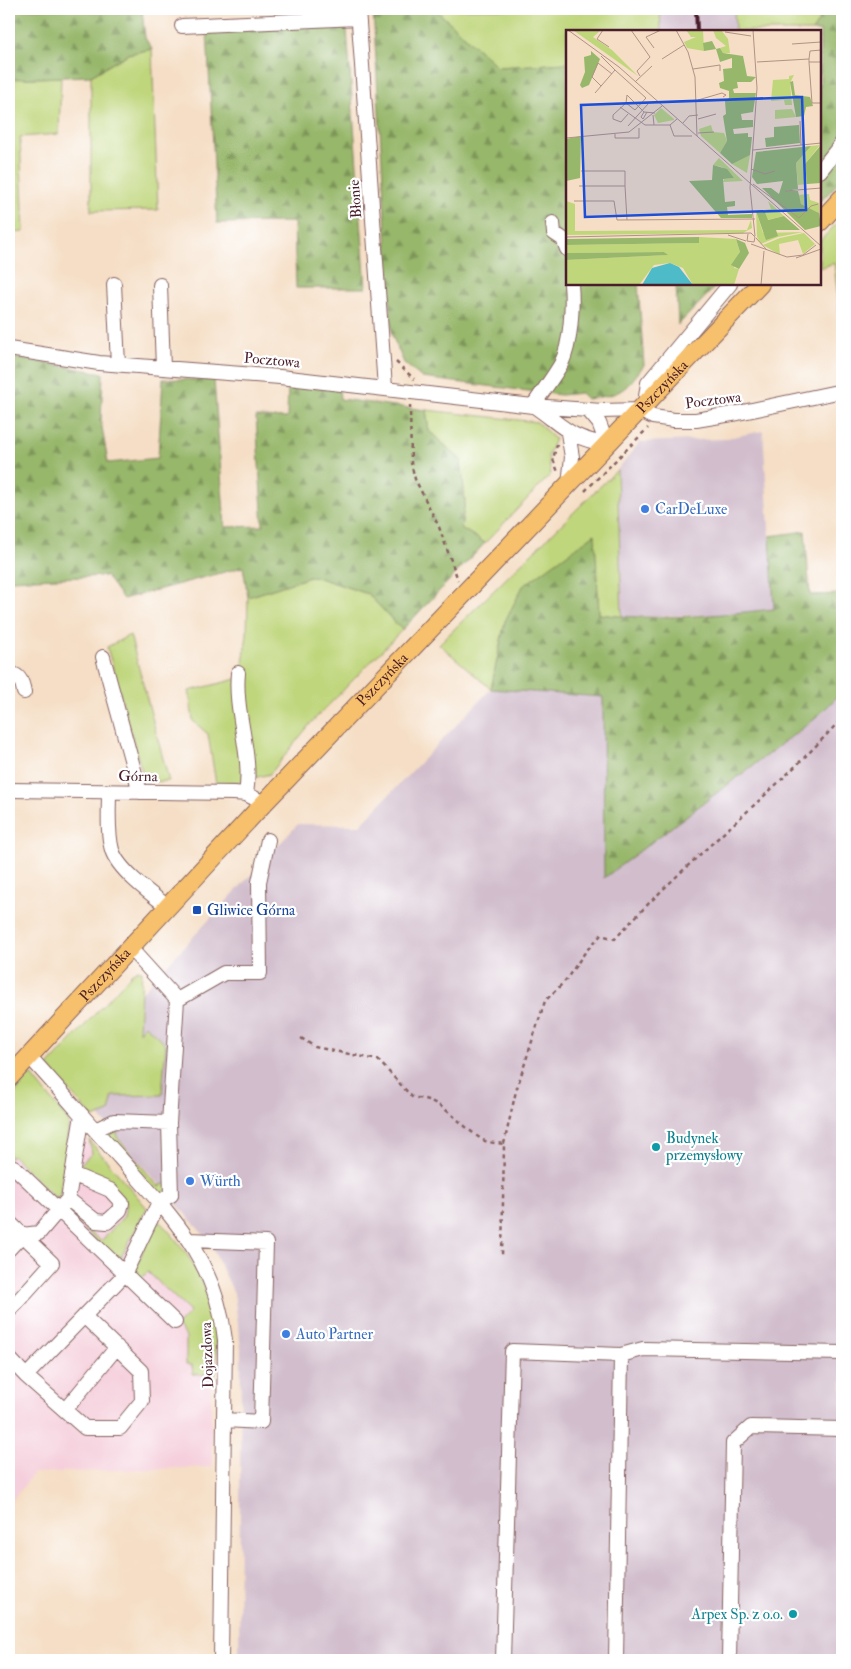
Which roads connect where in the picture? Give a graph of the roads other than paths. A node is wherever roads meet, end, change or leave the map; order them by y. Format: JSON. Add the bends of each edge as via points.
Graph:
{"nodes":[{"id":1,"x":358,"y":14,"type":"edge"},
{"id":2,"x":182,"y":26,"type":"dead end"},
{"id":3,"x":842,"y":143,"type":"edge"},
{"id":4,"x":821,"y":170,"type":"edge"},
{"id":5,"x":842,"y":198,"type":"edge"},
{"id":6,"x":821,"y":221,"type":"edge"},
{"id":7,"x":553,"y":223,"type":"dead end"},
{"id":8,"x":566,"y":246,"type":"edge"},
{"id":9,"x":114,"y":284,"type":"dead end"},
{"id":10,"x":160,"y":285,"type":"dead end"},
{"id":11,"x":571,"y":285,"type":"edge"},
{"id":12,"x":729,"y":285,"type":"edge"},
{"id":13,"x":759,"y":285,"type":"edge"},
{"id":14,"x":9,"y":349,"type":"edge"},
{"id":15,"x":118,"y":364,"type":"junction"},
{"id":16,"x":163,"y":368,"type":"junction"},
{"id":17,"x":385,"y":388,"type":"junction"},
{"id":18,"x":842,"y":391,"type":"edge"},
{"id":19,"x":533,"y":406,"type":"junction"},
{"id":20,"x":642,"y":406,"type":"junction"},
{"id":21,"x":588,"y":410,"type":"junction"},
{"id":22,"x":568,"y":433,"type":"junction"},
{"id":23,"x":607,"y":444,"type":"junction"},
{"id":24,"x":574,"y":489,"type":"junction"},
{"id":25,"x":104,"y":657,"type":"dead end"},
{"id":26,"x":9,"y":673,"type":"edge"},
{"id":27,"x":238,"y":673,"type":"dead end"},
{"id":28,"x":24,"y":692,"type":"dead end"},
{"id":29,"x":9,"y":790,"type":"edge"},
{"id":30,"x":109,"y":792,"type":"junction"},
{"id":31,"x":140,"y":792,"type":"junction"},
{"id":32,"x":246,"y":794,"type":"junction"},
{"id":33,"x":264,"y":803,"type":"junction"},
{"id":34,"x":268,"y":840,"type":"dead end"},
{"id":35,"x":168,"y":907,"type":"junction"},
{"id":36,"x":130,"y":948,"type":"junction"},
{"id":37,"x":177,"y":1000,"type":"junction"},
{"id":38,"x":29,"y":1056,"type":"junction"},
{"id":39,"x":9,"y":1078,"type":"edge"},
{"id":40,"x":82,"y":1115,"type":"junction"},
{"id":41,"x":169,"y":1123,"type":"junction"},
{"id":42,"x":95,"y":1130,"type":"junction"},
{"id":43,"x":14,"y":1167,"type":"dead end"},
{"id":44,"x":72,"y":1174,"type":"junction"},
{"id":45,"x":68,"y":1199,"type":"junction"},
{"id":46,"x":159,"y":1202,"type":"junction"},
{"id":47,"x":58,"y":1211,"type":"junction"},
{"id":48,"x":9,"y":1222,"type":"edge"},
{"id":49,"x":22,"y":1235,"type":"junction"},
{"id":50,"x":189,"y":1240,"type":"junction"},
{"id":51,"x":9,"y":1249,"type":"edge"},
{"id":52,"x":124,"y":1274,"type":"junction"},
{"id":53,"x":9,"y":1311,"type":"edge"},
{"id":54,"x":84,"y":1316,"type":"junction"},
{"id":55,"x":175,"y":1322,"type":"dead end"},
{"id":56,"x":117,"y":1347,"type":"junction"},
{"id":57,"x":842,"y":1353,"type":"edge"},
{"id":58,"x":621,"y":1355,"type":"junction"},
{"id":59,"x":9,"y":1358,"type":"edge"},
{"id":60,"x":26,"y":1376,"type":"junction"},
{"id":61,"x":64,"y":1410,"type":"junction"},
{"id":62,"x":225,"y":1420,"type":"junction"},
{"id":63,"x":842,"y":1428,"type":"edge"},
{"id":64,"x":221,"y":1660,"type":"edge"},
{"id":65,"x":503,"y":1660,"type":"edge"},
{"id":66,"x":616,"y":1660,"type":"edge"},
{"id":67,"x":729,"y":1660,"type":"edge"}],
"edges":[{"from":1,"to":2,"type":"street"},
{"from":1,"to":17,"type":"street","name":"Błonie"},
{"from":3,"to":4,"type":"street"},
{"from":5,"to":6,"type":"main road"},
{"from":7,"to":8,"type":"street","via":[[554,233],[563,239]]},
{"from":9,"to":15,"type":"street"},
{"from":10,"to":16,"type":"street"},
{"from":11,"to":19,"type":"street","via":[[567,349]]},
{"from":12,"to":20,"type":"street","via":[[648,383]]},
{"from":13,"to":20,"type":"main road","name":"Pszczyńska"},
{"from":14,"to":15,"type":"street","name":"Pocztowa"},
{"from":15,"to":16,"type":"street","name":"Pocztowa"},
{"from":16,"to":17,"type":"street","name":"Pocztowa"},
{"from":17,"to":19,"type":"street","name":"Pocztowa"},
{"from":18,"to":20,"type":"street","name":"Pocztowa","via":[[696,420],[664,419]]},
{"from":19,"to":21,"type":"street","name":"Pocztowa"},
{"from":19,"to":22,"type":"street","name":"Pocztowa"},
{"from":20,"to":21,"type":"street","name":"Pocztowa"},
{"from":20,"to":23,"type":"main road","name":"Pszczyńska"},
{"from":21,"to":23,"type":"street","via":[[599,423]]},
{"from":22,"to":23,"type":"street","name":"Pocztowa","via":[[587,442]]},
{"from":22,"to":24,"type":"street"},
{"from":23,"to":24,"type":"main road","name":"Pszczyńska"},
{"from":24,"to":33,"type":"main road","name":"Pszczyńska"},
{"from":25,"to":31,"type":"street"},
{"from":26,"to":28,"type":"street","via":[[22,680]]},
{"from":27,"to":32,"type":"street","via":[[236,692],[248,773]]},
{"from":29,"to":30,"type":"street","name":"Górna"},
{"from":30,"to":31,"type":"street","name":"Górna"},
{"from":30,"to":35,"type":"street","via":[[110,840],[116,859]]},
{"from":31,"to":32,"type":"street","name":"Górna"},
{"from":32,"to":33,"type":"street","name":"Górna"},
{"from":33,"to":35,"type":"main road","name":"Pszczyńska"},
{"from":34,"to":37,"type":"street","via":[[258,882],[260,973],[224,973]]},
{"from":35,"to":36,"type":"main road","name":"Pszczyńska"},
{"from":36,"to":37,"type":"street"},
{"from":36,"to":38,"type":"main road","name":"Pszczyńska"},
{"from":37,"to":41,"type":"street"},
{"from":38,"to":39,"type":"main road","name":"Pszczyńska"},
{"from":38,"to":40,"type":"street","name":"Dojazdowa"},
{"from":40,"to":42,"type":"street","name":"Dojazdowa"},
{"from":40,"to":44,"type":"street"},
{"from":41,"to":42,"type":"street","via":[[114,1122]]},
{"from":41,"to":46,"type":"street","via":[[170,1195]]},
{"from":42,"to":46,"type":"street","name":"Dojazdowa"},
{"from":43,"to":47,"type":"street"},
{"from":44,"to":45,"type":"street"},
{"from":44,"to":45,"type":"street","via":[[110,1190],[122,1203],[120,1210],[107,1222],[96,1221]]},
{"from":45,"to":47,"type":"street"},
{"from":46,"to":50,"type":"street","name":"Dojazdowa"},
{"from":46,"to":52,"type":"street"},
{"from":47,"to":49,"type":"street","via":[[39,1233]]},
{"from":47,"to":52,"type":"street"},
{"from":48,"to":49,"type":"street"},
{"from":49,"to":51,"type":"street"},
{"from":49,"to":53,"type":"street","via":[[52,1264]]},
{"from":50,"to":62,"type":"street","name":"Dojazdowa","via":[[212,1282],[222,1314]]},
{"from":50,"to":62,"type":"street","via":[[266,1243],[261,1422]]},
{"from":52,"to":54,"type":"street"},
{"from":52,"to":55,"type":"street"},
{"from":54,"to":56,"type":"street"},
{"from":54,"to":60,"type":"street"},
{"from":56,"to":61,"type":"street"},
{"from":56,"to":61,"type":"street","via":[[142,1371],[142,1401],[120,1428],[85,1428]]},
{"from":57,"to":58,"type":"street","via":[[643,1349]]},
{"from":58,"to":65,"type":"street","via":[[512,1351]]},
{"from":58,"to":66,"type":"street"},
{"from":59,"to":60,"type":"street"},
{"from":60,"to":61,"type":"street"},
{"from":62,"to":64,"type":"street","name":"Dojazdowa"},
{"from":63,"to":67,"type":"street","via":[[751,1427],[733,1443]]}]}
